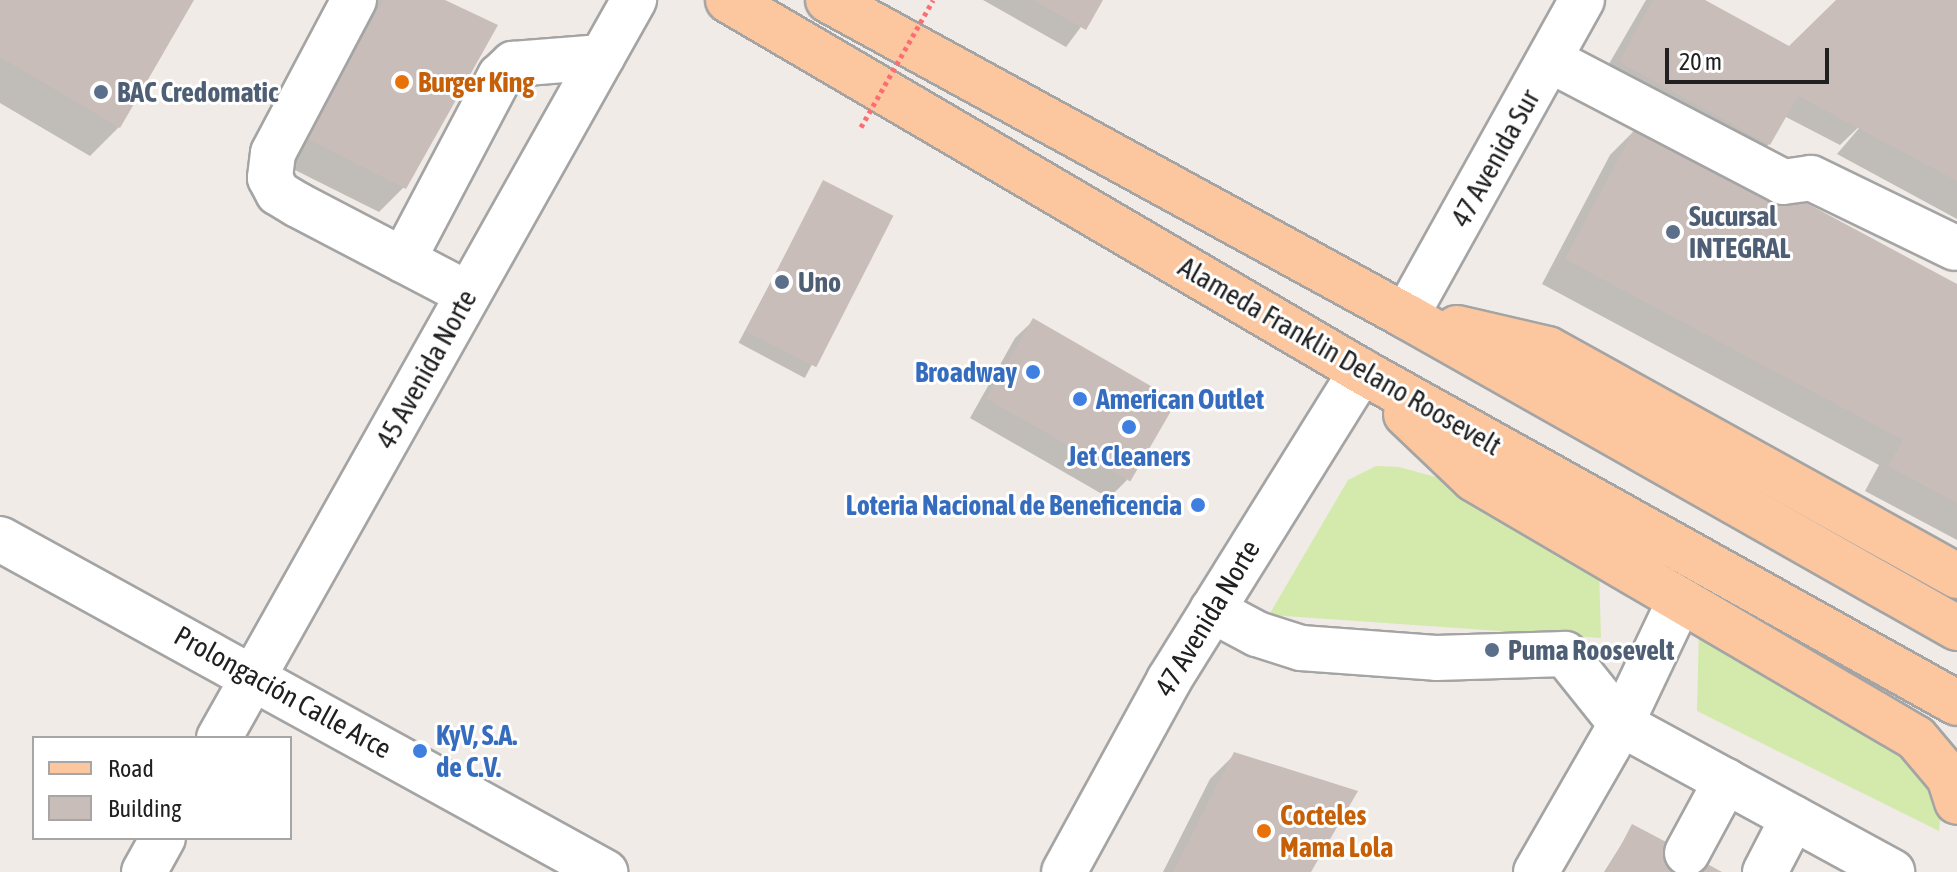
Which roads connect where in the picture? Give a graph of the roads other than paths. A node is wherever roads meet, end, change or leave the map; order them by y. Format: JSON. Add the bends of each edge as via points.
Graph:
{"nodes":[{"id":1,"x":354,"y":0,"type":"edge"},
{"id":2,"x":634,"y":0,"type":"edge"},
{"id":3,"x":728,"y":0,"type":"edge"},
{"id":4,"x":828,"y":0,"type":"edge"},
{"id":5,"x":1582,"y":0,"type":"edge"},
{"id":6,"x":602,"y":57,"type":"junction"},
{"id":7,"x":1550,"y":60,"type":"junction"},
{"id":8,"x":1955,"y":248,"type":"dead end"},
{"id":9,"x":403,"y":260,"type":"junction"},
{"id":10,"x":468,"y":294,"type":"junction"},
{"id":11,"x":1406,"y":316,"type":"junction"},
{"id":12,"x":1361,"y":371,"type":"junction"},
{"id":13,"x":0,"y":539,"type":"edge"},
{"id":14,"x":1957,"y":576,"type":"edge"},
{"id":15,"x":1680,"y":600,"type":"junction"},
{"id":16,"x":1212,"y":610,"type":"junction"},
{"id":17,"x":1957,"y":628,"type":"edge"},
{"id":18,"x":254,"y":675,"type":"junction"},
{"id":19,"x":1957,"y":703,"type":"edge"},
{"id":20,"x":1621,"y":724,"type":"junction"},
{"id":21,"x":220,"y":736,"type":"edge"},
{"id":22,"x":1726,"y":781,"type":"junction"},
{"id":23,"x":1957,"y":802,"type":"edge"},
{"id":24,"x":1793,"y":818,"type":"junction"},
{"id":25,"x":162,"y":840,"type":"edge"},
{"id":26,"x":1687,"y":853,"type":"dead end"},
{"id":27,"x":144,"y":872,"type":"edge"},
{"id":28,"x":605,"y":872,"type":"edge"},
{"id":29,"x":1064,"y":872,"type":"edge"},
{"id":30,"x":1536,"y":872,"type":"edge"},
{"id":31,"x":1765,"y":872,"type":"edge"},
{"id":32,"x":1892,"y":872,"type":"edge"}],
"edges":[{"from":1,"to":9,"type":"street","via":[[273,153],[270,178],[278,193]]},
{"from":2,"to":6,"type":"street","name":"45 Avenida Norte"},
{"from":3,"to":12,"type":"main road","name":"Alameda Franklin Delano Roosevelt"},
{"from":4,"to":11,"type":"main road"},
{"from":5,"to":7,"type":"street","name":"47 Avenida Sur"},
{"from":6,"to":9,"type":"street","via":[[513,64],[500,76]]},
{"from":6,"to":10,"type":"street","name":"45 Avenida Norte"},
{"from":7,"to":8,"type":"street","via":[[1783,182],[1811,178]]},
{"from":7,"to":11,"type":"street","name":"47 Avenida Sur"},
{"from":9,"to":10,"type":"street"},
{"from":10,"to":18,"type":"street","name":"45 Avenida Norte"},
{"from":11,"to":14,"type":"main road","via":[[1548,349]]},
{"from":11,"to":17,"type":"main road"},
{"from":12,"to":15,"type":"main road","via":[[1474,479]]},
{"from":12,"to":16,"type":"street","name":"47 Avenida Norte"},
{"from":12,"to":19,"type":"main road","name":"Alameda Franklin Delano Roosevelt"},
{"from":13,"to":18,"type":"street","name":"Prolongación Calle Arce"},
{"from":15,"to":20,"type":"street"},
{"from":15,"to":23,"type":"main road","via":[[1916,738],[1949,777]]},
{"from":16,"to":20,"type":"street","via":[[1257,634],[1301,648],[1436,658],[1565,654]]},
{"from":16,"to":29,"type":"street","name":"47 Avenida Norte"},
{"from":18,"to":21,"type":"street","name":"45 Avenida Norte"},
{"from":18,"to":28,"type":"street","name":"Prolongación Calle Arce"},
{"from":20,"to":22,"type":"street"},
{"from":20,"to":30,"type":"street"},
{"from":22,"to":24,"type":"street"},
{"from":22,"to":26,"type":"street"},
{"from":24,"to":31,"type":"street"},
{"from":24,"to":32,"type":"street"},
{"from":25,"to":27,"type":"street"}]}
